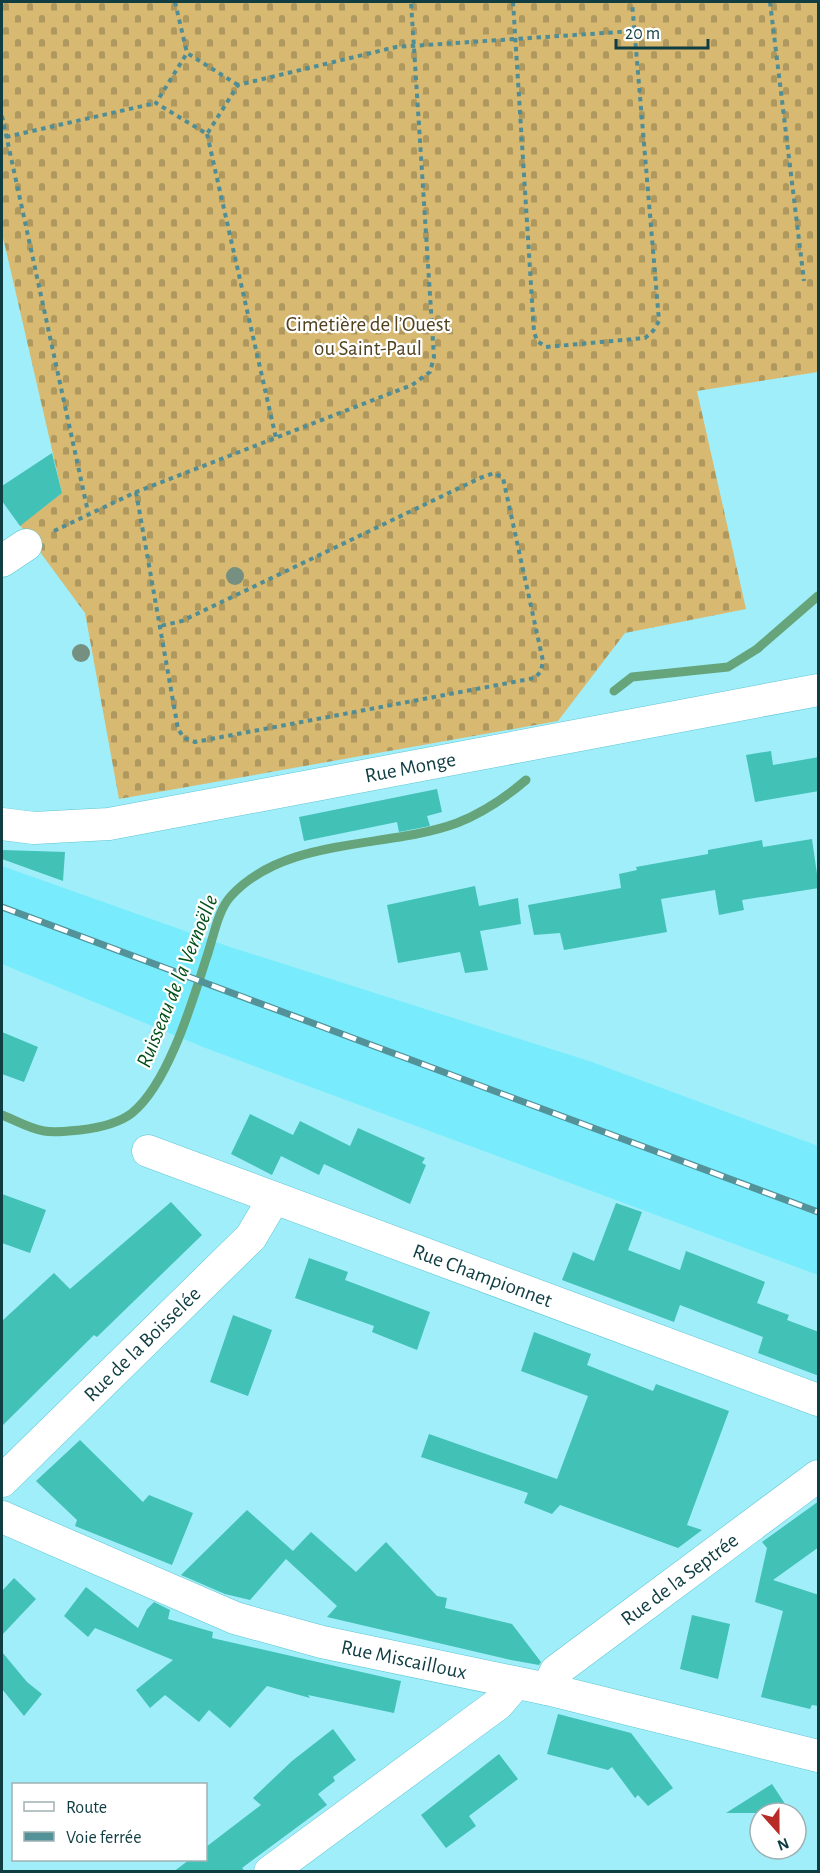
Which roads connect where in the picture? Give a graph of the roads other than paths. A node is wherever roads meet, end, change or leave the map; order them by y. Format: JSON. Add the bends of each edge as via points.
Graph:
{"nodes":[{"id":1,"x":819,"y":690,"type":"edge"},
{"id":2,"x":2,"y":824,"type":"edge"},
{"id":3,"x":148,"y":1151,"type":"dead end"},
{"id":4,"x":273,"y":1198,"type":"junction"},
{"id":5,"x":819,"y":1400,"type":"edge"},
{"id":6,"x":819,"y":1476,"type":"edge"},
{"id":7,"x":2,"y":1481,"type":"edge"},
{"id":8,"x":2,"y":1518,"type":"edge"},
{"id":9,"x":516,"y":1683,"type":"junction"},
{"id":10,"x":547,"y":1689,"type":"junction"},
{"id":11,"x":819,"y":1756,"type":"edge"},
{"id":12,"x":270,"y":1872,"type":"edge"}],
"edges":[{"from":1,"to":2,"type":"street","name":"Rue Monge","via":[[109,824],[34,828]]},
{"from":3,"to":4,"type":"street","name":"Rue Championnet"},
{"from":4,"to":5,"type":"street","name":"Rue Championnet"},
{"from":4,"to":7,"type":"street","name":"Rue de la Boisselée","via":[[251,1237]]},
{"from":6,"to":10,"type":"street","name":"Rue de la Septrée","via":[[556,1671]]},
{"from":8,"to":9,"type":"street","name":"Rue Miscailloux","via":[[235,1618],[322,1642]]},
{"from":9,"to":10,"type":"street","name":"Rue Miscailloux"},
{"from":9,"to":12,"type":"street","via":[[498,1704]]},
{"from":10,"to":11,"type":"street","name":"Rue Miscailloux"}]}
